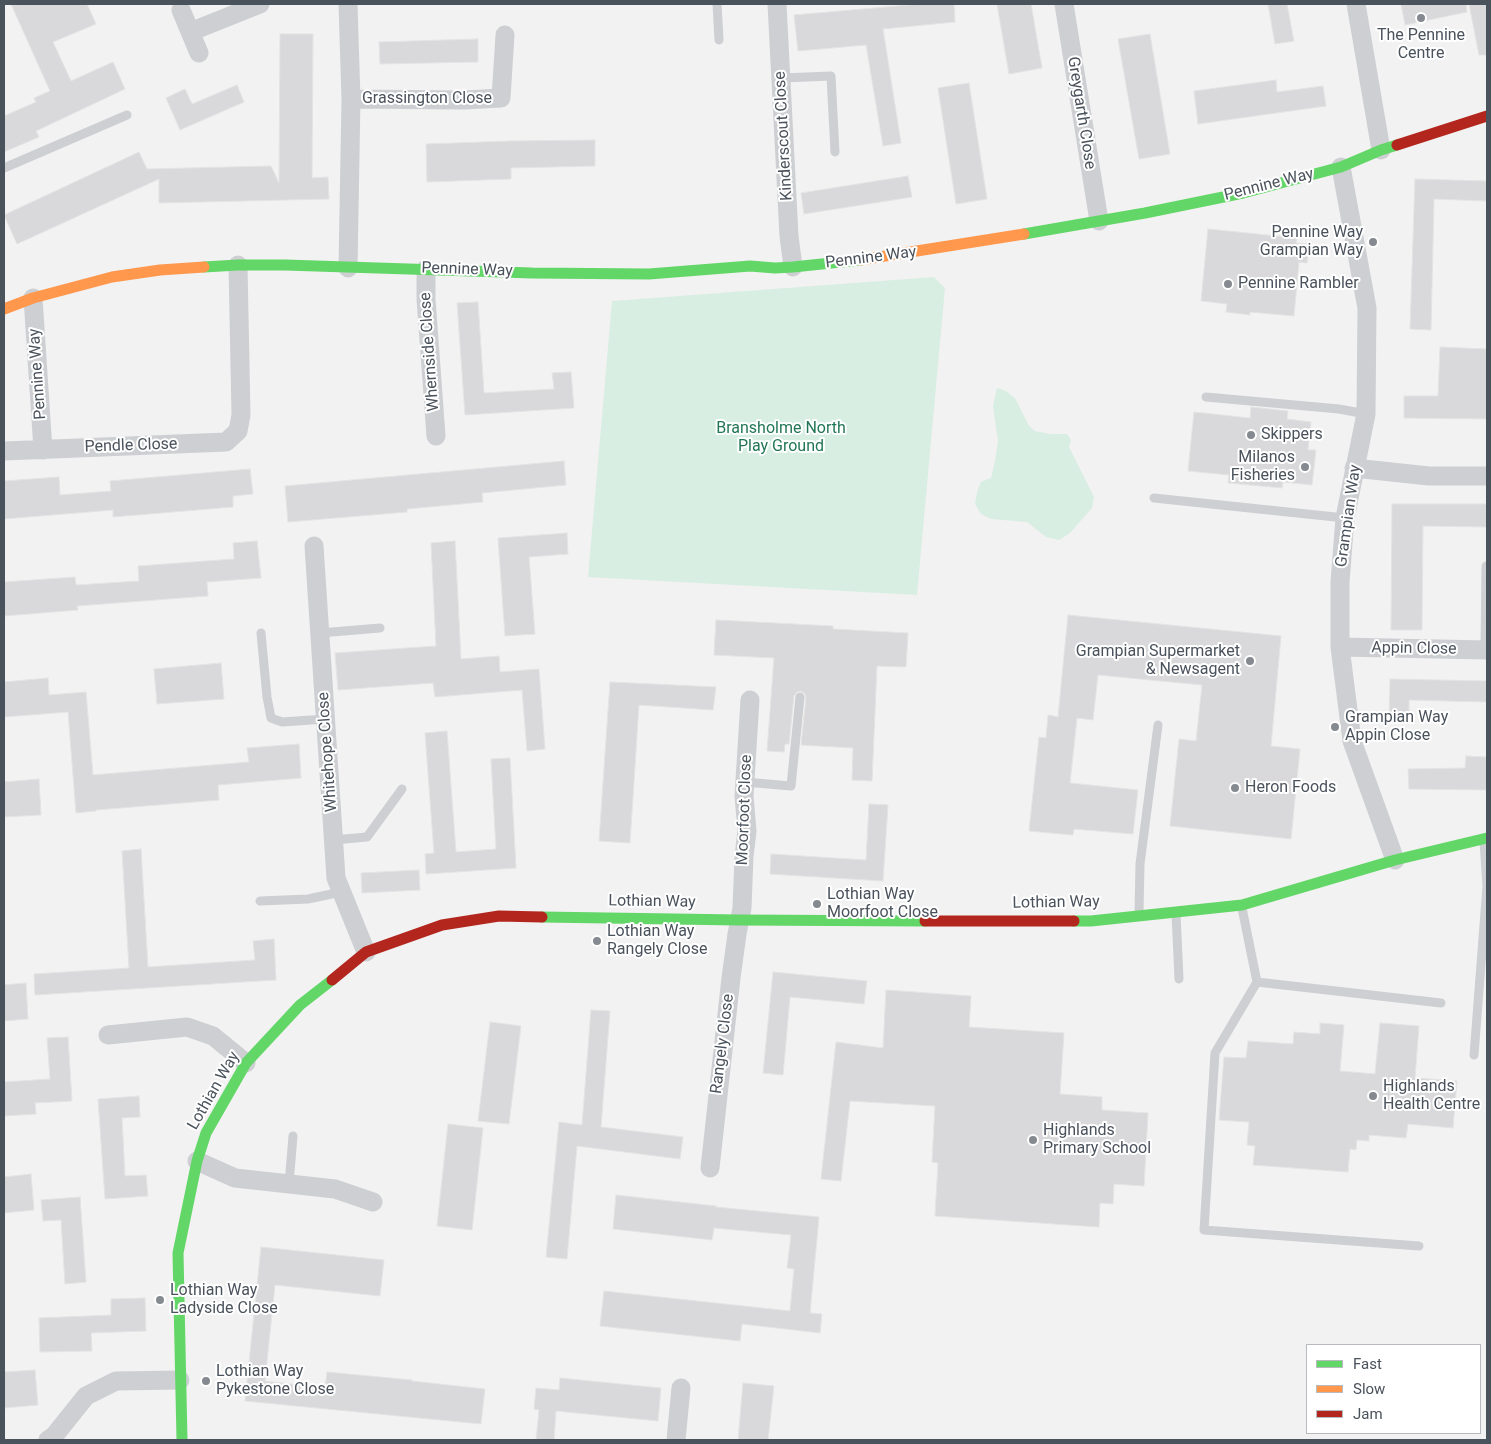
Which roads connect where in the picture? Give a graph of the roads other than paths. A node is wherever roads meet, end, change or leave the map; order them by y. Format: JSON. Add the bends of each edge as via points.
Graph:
{"nodes":[{"id":1,"x":260,"y":4,"type":"edge"},
{"id":2,"x":348,"y":4,"type":"edge"},
{"id":3,"x":717,"y":4,"type":"edge"},
{"id":4,"x":776,"y":4,"type":"edge"},
{"id":5,"x":1064,"y":4,"type":"edge"},
{"id":6,"x":1356,"y":4,"type":"edge"},
{"id":7,"x":181,"y":10,"type":"dead end"},
{"id":8,"x":190,"y":32,"type":"junction"},
{"id":9,"x":505,"y":35,"type":"dead end"},
{"id":10,"x":719,"y":40,"type":"dead end"},
{"id":11,"x":199,"y":53,"type":"dead end"},
{"id":12,"x":782,"y":78,"type":"junction"},
{"id":13,"x":350,"y":99,"type":"junction"},
{"id":14,"x":127,"y":115,"type":"dead end"},
{"id":15,"x":1487,"y":116,"type":"edge"},
{"id":16,"x":1380,"y":150,"type":"junction"},
{"id":17,"x":834,"y":152,"type":"dead end"},
{"id":18,"x":1341,"y":166,"type":"junction"},
{"id":19,"x":4,"y":168,"type":"edge"},
{"id":20,"x":1099,"y":221,"type":"junction"},
{"id":21,"x":238,"y":265,"type":"junction"},
{"id":22,"x":793,"y":267,"type":"junction"},
{"id":23,"x":348,"y":268,"type":"junction"},
{"id":24,"x":426,"y":269,"type":"junction"},
{"id":25,"x":33,"y":298,"type":"junction"},
{"id":26,"x":4,"y":309,"type":"edge"},
{"id":27,"x":1206,"y":397,"type":"dead end"},
{"id":28,"x":1366,"y":414,"type":"junction"},
{"id":29,"x":436,"y":436,"type":"dead end"},
{"id":30,"x":43,"y":450,"type":"junction"},
{"id":31,"x":4,"y":451,"type":"edge"},
{"id":32,"x":1354,"y":468,"type":"junction"},
{"id":33,"x":1487,"y":476,"type":"edge"},
{"id":34,"x":1154,"y":498,"type":"dead end"},
{"id":35,"x":1345,"y":518,"type":"junction"},
{"id":36,"x":314,"y":546,"type":"dead end"},
{"id":37,"x":1486,"y":566,"type":"edge"},
{"id":38,"x":380,"y":628,"type":"dead end"},
{"id":39,"x":261,"y":633,"type":"dead end"},
{"id":40,"x":320,"y":633,"type":"junction"},
{"id":41,"x":1340,"y":647,"type":"junction"},
{"id":42,"x":1486,"y":650,"type":"edge"},
{"id":43,"x":800,"y":697,"type":"dead end"},
{"id":44,"x":750,"y":700,"type":"dead end"},
{"id":45,"x":326,"y":719,"type":"junction"},
{"id":46,"x":1158,"y":725,"type":"dead end"},
{"id":47,"x":745,"y":782,"type":"junction"},
{"id":48,"x":402,"y":789,"type":"dead end"},
{"id":49,"x":1485,"y":839,"type":"edge"},
{"id":50,"x":333,"y":840,"type":"junction"},
{"id":51,"x":1395,"y":860,"type":"junction"},
{"id":52,"x":341,"y":892,"type":"junction"},
{"id":53,"x":260,"y":901,"type":"dead end"},
{"id":54,"x":1242,"y":905,"type":"junction"},
{"id":55,"x":1176,"y":912,"type":"junction"},
{"id":56,"x":1139,"y":916,"type":"junction"},
{"id":57,"x":739,"y":920,"type":"junction"},
{"id":58,"x":366,"y":952,"type":"junction"},
{"id":59,"x":1179,"y":979,"type":"dead end"},
{"id":60,"x":1257,"y":982,"type":"junction"},
{"id":61,"x":1441,"y":1002,"type":"dead end"},
{"id":62,"x":108,"y":1035,"type":"dead end"},
{"id":63,"x":1474,"y":1055,"type":"dead end"},
{"id":64,"x":246,"y":1063,"type":"junction"},
{"id":65,"x":293,"y":1136,"type":"dead end"},
{"id":66,"x":197,"y":1161,"type":"junction"},
{"id":67,"x":710,"y":1168,"type":"dead end"},
{"id":68,"x":289,"y":1184,"type":"junction"},
{"id":69,"x":373,"y":1202,"type":"dead end"},
{"id":70,"x":1419,"y":1246,"type":"dead end"},
{"id":71,"x":180,"y":1380,"type":"junction"},
{"id":72,"x":681,"y":1388,"type":"dead end"},
{"id":73,"x":48,"y":1440,"type":"edge"},
{"id":74,"x":182,"y":1440,"type":"edge"},
{"id":75,"x":676,"y":1440,"type":"edge"}],
"edges":[{"from":1,"to":8,"type":"street"},
{"from":2,"to":13,"type":"street","name":"Grassington Close"},
{"from":3,"to":10,"type":"lane"},
{"from":4,"to":12,"type":"street","name":"Kinderscout Close"},
{"from":5,"to":20,"type":"street","name":"Greygarth Close"},
{"from":6,"to":16,"type":"street"},
{"from":7,"to":8,"type":"street"},
{"from":8,"to":11,"type":"street"},
{"from":9,"to":13,"type":"street","name":"Grassington Close","via":[[501,98]]},
{"from":12,"to":17,"type":"lane","via":[[831,76]]},
{"from":12,"to":22,"type":"street","name":"Kinderscout Close"},
{"from":13,"to":23,"type":"street","name":"Grassington Close"},
{"from":14,"to":19,"type":"lane"},
{"from":15,"to":16,"type":"street","name":"Pennine Way"},
{"from":16,"to":18,"type":"street","name":"Pennine Way"},
{"from":18,"to":20,"type":"street","name":"Pennine Way","via":[[1243,193]]},
{"from":18,"to":28,"type":"street","name":"Grampian Way","via":[[1367,308]]},
{"from":20,"to":22,"type":"street","name":"Pennine Way","via":[[961,245]]},
{"from":21,"to":23,"type":"street","name":"Pennine Way"},
{"from":21,"to":25,"type":"street","name":"Pennine Way","via":[[112,277]]},
{"from":21,"to":30,"type":"street","name":"Pendle Close","via":[[241,415],[238,430],[226,442]]},
{"from":22,"to":24,"type":"street","name":"Pennine Way","via":[[750,266],[649,274]]},
{"from":23,"to":24,"type":"street","name":"Pennine Way"},
{"from":24,"to":29,"type":"street","name":"Whernside Close"},
{"from":25,"to":26,"type":"street","name":"Pennine Way"},
{"from":25,"to":30,"type":"street","name":"Pennine Way"},
{"from":27,"to":28,"type":"lane"},
{"from":28,"to":32,"type":"street","name":"Grampian Way"},
{"from":30,"to":31,"type":"street","name":"Pendle Close"},
{"from":32,"to":33,"type":"street","via":[[1429,476]]},
{"from":32,"to":35,"type":"street","name":"Grampian Way"},
{"from":34,"to":35,"type":"lane"},
{"from":35,"to":41,"type":"street","name":"Grampian Way","via":[[1340,582]]},
{"from":36,"to":40,"type":"street","name":"Whitehope Close"},
{"from":37,"to":42,"type":"lane"},
{"from":38,"to":40,"type":"lane"},
{"from":39,"to":45,"type":"lane","via":[[271,718],[282,722]]},
{"from":40,"to":45,"type":"street","name":"Whitehope Close"},
{"from":41,"to":42,"type":"street","name":"Appin Close"},
{"from":41,"to":51,"type":"street","name":"Grampian Way","via":[[1352,741]]},
{"from":43,"to":47,"type":"lane","via":[[791,786]]},
{"from":44,"to":47,"type":"street","name":"Moorfoot Close"},
{"from":45,"to":50,"type":"street","name":"Whitehope Close"},
{"from":46,"to":56,"type":"lane","via":[[1140,864]]},
{"from":47,"to":57,"type":"street","name":"Moorfoot Close","via":[[747,831]]},
{"from":48,"to":50,"type":"lane","via":[[367,837]]},
{"from":49,"to":51,"type":"street","name":"Lothian Way"},
{"from":49,"to":63,"type":"lane","via":[[1487,886]]},
{"from":50,"to":52,"type":"street","name":"Whitehope Close","via":[[336,878]]},
{"from":51,"to":54,"type":"street","name":"Lothian Way"},
{"from":52,"to":53,"type":"lane","via":[[308,899]]},
{"from":52,"to":58,"type":"street","name":"Whitehope Close"},
{"from":54,"to":55,"type":"street","name":"Lothian Way"},
{"from":54,"to":60,"type":"lane"},
{"from":55,"to":56,"type":"street","name":"Lothian Way"},
{"from":55,"to":59,"type":"lane"},
{"from":56,"to":57,"type":"street","name":"Lothian Way","via":[[1091,921]]},
{"from":57,"to":58,"type":"street","name":"Lothian Way","via":[[498,916],[442,925]]},
{"from":57,"to":67,"type":"street","name":"Rangely Close"},
{"from":58,"to":64,"type":"street","name":"Lothian Way","via":[[300,1005]]},
{"from":60,"to":61,"type":"lane"},
{"from":60,"to":70,"type":"lane","via":[[1215,1053],[1204,1230]]},
{"from":62,"to":64,"type":"street","via":[[186,1027],[213,1036]]},
{"from":64,"to":66,"type":"street","name":"Lothian Way","via":[[206,1133]]},
{"from":65,"to":68,"type":"lane"},
{"from":66,"to":68,"type":"street","via":[[235,1178]]},
{"from":66,"to":71,"type":"street","name":"Lothian Way","via":[[178,1253]]},
{"from":68,"to":69,"type":"street","via":[[335,1189]]},
{"from":71,"to":73,"type":"street","via":[[116,1381],[86,1396]]},
{"from":71,"to":74,"type":"street","name":"Lothian Way"},
{"from":72,"to":75,"type":"street"}]}
